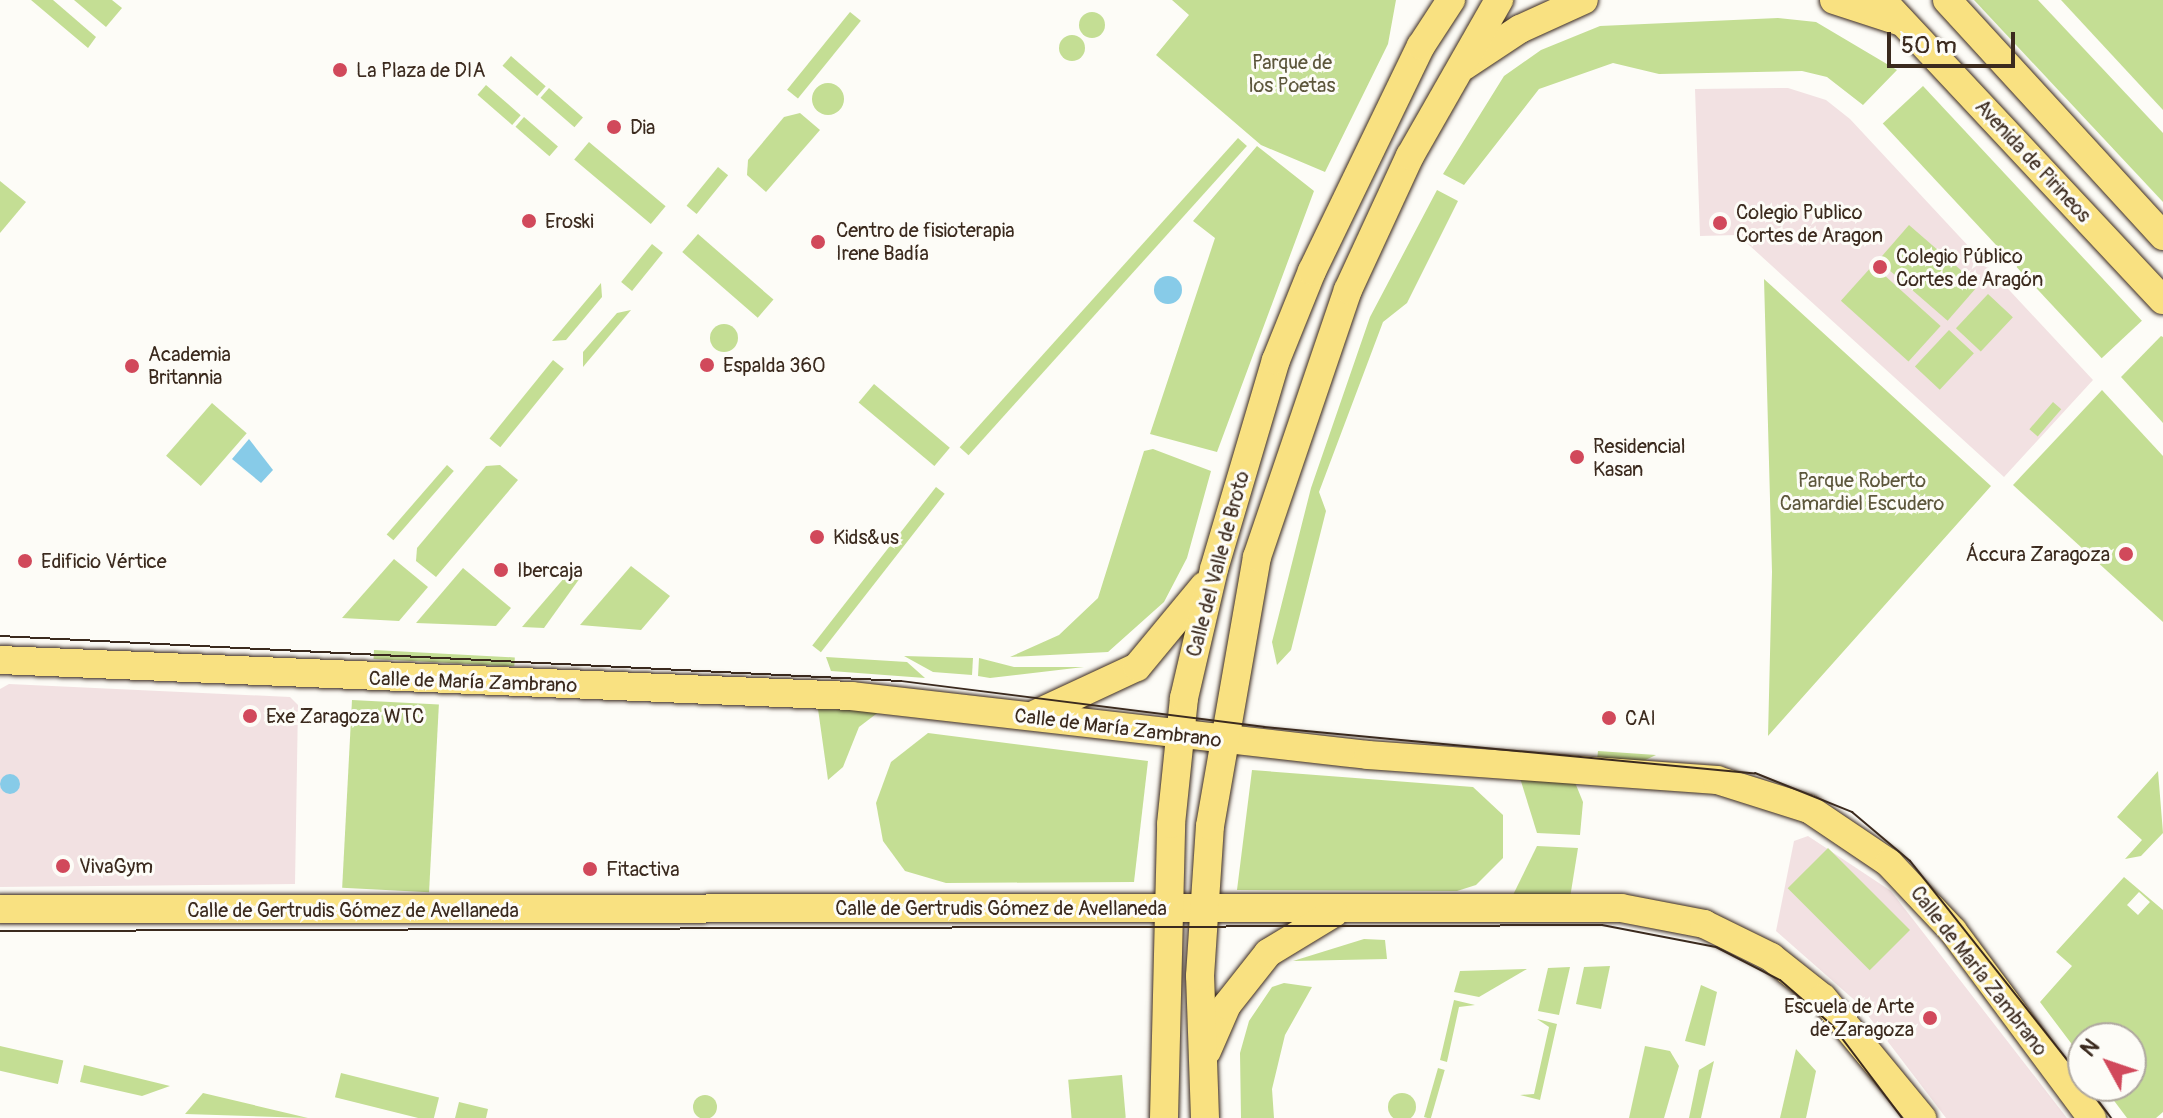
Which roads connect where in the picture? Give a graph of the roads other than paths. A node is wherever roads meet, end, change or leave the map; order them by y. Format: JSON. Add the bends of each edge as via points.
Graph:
{"nodes":[{"id":1,"x":1432,"y":0,"type":"edge"},
{"id":2,"x":1451,"y":0,"type":"edge"},
{"id":3,"x":1499,"y":0,"type":"edge"},
{"id":4,"x":1584,"y":0,"type":"edge"},
{"id":5,"x":1834,"y":0,"type":"edge"},
{"id":6,"x":1882,"y":0,"type":"edge"},
{"id":7,"x":1950,"y":2,"type":"edge"},
{"id":8,"x":1903,"y":23,"type":"junction"},
{"id":9,"x":1421,"y":46,"type":"junction"},
{"id":10,"x":1453,"y":74,"type":"junction"},
{"id":11,"x":2163,"y":236,"type":"edge"},
{"id":12,"x":2163,"y":300,"type":"edge"},
{"id":13,"x":1214,"y":569,"type":"junction"},
{"id":14,"x":0,"y":660,"type":"edge"},
{"id":15,"x":1027,"y":716,"type":"junction"},
{"id":16,"x":1179,"y":736,"type":"junction"},
{"id":17,"x":1221,"y":741,"type":"junction"},
{"id":18,"x":1166,"y":908,"type":"junction"},
{"id":19,"x":1203,"y":908,"type":"junction"},
{"id":20,"x":0,"y":909,"type":"edge"},
{"id":21,"x":1342,"y":910,"type":"junction"},
{"id":22,"x":1205,"y":1059,"type":"junction"},
{"id":23,"x":1164,"y":1118,"type":"edge"},
{"id":24,"x":1205,"y":1118,"type":"edge"},
{"id":25,"x":1922,"y":1118,"type":"edge"},
{"id":26,"x":2092,"y":1118,"type":"edge"}],
"edges":[{"from":1,"to":9,"type":"main road","name":"Calle del Valle de Broto"},
{"from":2,"to":9,"type":"main road","name":"Calle del Valle de Broto"},
{"from":3,"to":10,"type":"main road","name":"Calle del Valle de Broto"},
{"from":4,"to":10,"type":"main road","via":[[1520,29]]},
{"from":5,"to":8,"type":"main road","name":"Avenida de Pirineos"},
{"from":6,"to":8,"type":"main road","name":"Avenida de Pirineos"},
{"from":7,"to":11,"type":"main road"},
{"from":8,"to":12,"type":"main road","name":"Avenida de Pirineos"},
{"from":9,"to":13,"type":"main road","name":"Calle del Valle de Broto","via":[[1348,190],[1276,360]]},
{"from":10,"to":17,"type":"main road","name":"Calle del Valle de Broto","via":[[1314,374],[1257,557]]},
{"from":13,"to":15,"type":"main road","via":[[1146,660],[1075,702]]},
{"from":13,"to":16,"type":"main road","name":"Calle del Valle de Broto"},
{"from":14,"to":15,"type":"main road","name":"Calle de María Zambrano","via":[[809,694]]},
{"from":15,"to":16,"type":"main road","name":"Calle de María Zambrano"},
{"from":16,"to":17,"type":"main road","name":"Calle de María Zambrano"},
{"from":16,"to":18,"type":"main road","name":"Calle del Valle de Broto"},
{"from":17,"to":19,"type":"main road","name":"Calle del Valle de Broto"},
{"from":17,"to":26,"type":"main road","name":"Calle de María Zambrano","via":[[1681,775],[1755,788],[1809,809],[1865,843],[1927,900]]},
{"from":18,"to":19,"type":"main road","name":"Calle de Gertrudis Gómez de Avellaneda"},
{"from":18,"to":20,"type":"main road","name":"Calle de Gertrudis Gómez de Avellaneda"},
{"from":18,"to":23,"type":"main road","name":"Calle del Valle de Broto"},
{"from":19,"to":21,"type":"main road","name":"Calle de Gertrudis Gómez de Avellaneda"},
{"from":19,"to":22,"type":"main road","name":"Calle del Valle de Broto"},
{"from":21,"to":22,"type":"main road","via":[[1268,953],[1227,1005]]},
{"from":21,"to":25,"type":"main road","name":"Calle de Gertrudis Gómez de Avellaneda","via":[[1599,906],[1720,930],[1823,998]]},
{"from":22,"to":24,"type":"main road","name":"Calle del Valle de Broto"}]}
